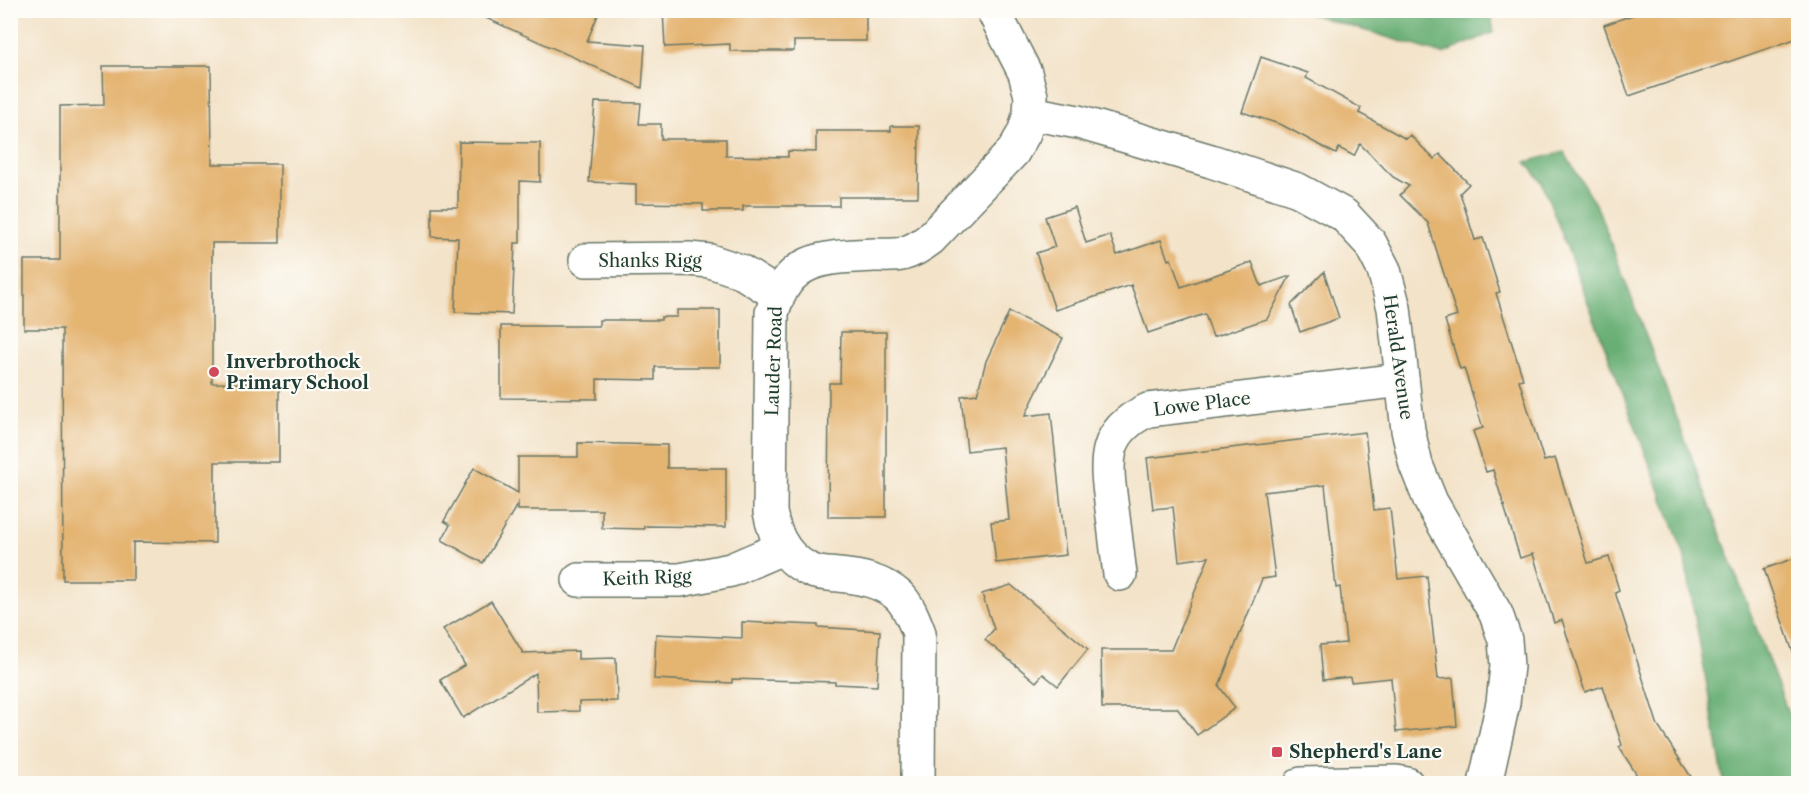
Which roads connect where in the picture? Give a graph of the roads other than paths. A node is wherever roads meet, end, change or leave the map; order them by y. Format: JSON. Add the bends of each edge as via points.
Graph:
{"nodes":[{"id":1,"x":993,"y":10,"type":"edge"},
{"id":2,"x":1030,"y":112,"type":"junction"},
{"id":3,"x":586,"y":260,"type":"dead end"},
{"id":4,"x":777,"y":294,"type":"junction"},
{"id":5,"x":1402,"y":380,"type":"junction"},
{"id":6,"x":782,"y":548,"type":"junction"},
{"id":7,"x":1120,"y":574,"type":"dead end"},
{"id":8,"x":579,"y":580,"type":"dead end"},
{"id":9,"x":918,"y":783,"type":"edge"},
{"id":10,"x":1301,"y":783,"type":"edge"},
{"id":11,"x":1407,"y":783,"type":"edge"},
{"id":12,"x":1485,"y":783,"type":"edge"}],
"edges":[{"from":1,"to":2,"type":"street","name":"Lauder Road","via":[[1025,73],[1031,96]]},
{"from":2,"to":4,"type":"street","name":"Lauder Road","via":[[1013,152],[918,248],[901,254],[818,260],[796,272]]},
{"from":2,"to":5,"type":"street","name":"Herald Avenue","via":[[1211,161],[1298,190],[1344,215],[1370,243],[1384,270],[1394,308]]},
{"from":3,"to":4,"type":"street","name":"Shanks Rigg","via":[[710,261],[740,271]]},
{"from":4,"to":6,"type":"street","name":"Lauder Road","via":[[772,313],[771,512],[773,530]]},
{"from":5,"to":7,"type":"street","name":"Lowe Place","via":[[1148,410],[1131,417],[1110,448],[1107,467]]},
{"from":5,"to":12,"type":"street","name":"Herald Avenue","via":[[1407,430],[1416,465],[1431,502],[1496,614],[1504,640],[1507,666],[1503,702]]},
{"from":6,"to":8,"type":"street","name":"Keith Rigg","via":[[731,570],[680,580]]},
{"from":6,"to":9,"type":"street","via":[[816,572],[860,577],[879,584],[899,597],[912,613],[919,633]]},
{"from":10,"to":11,"type":"street"}]}
